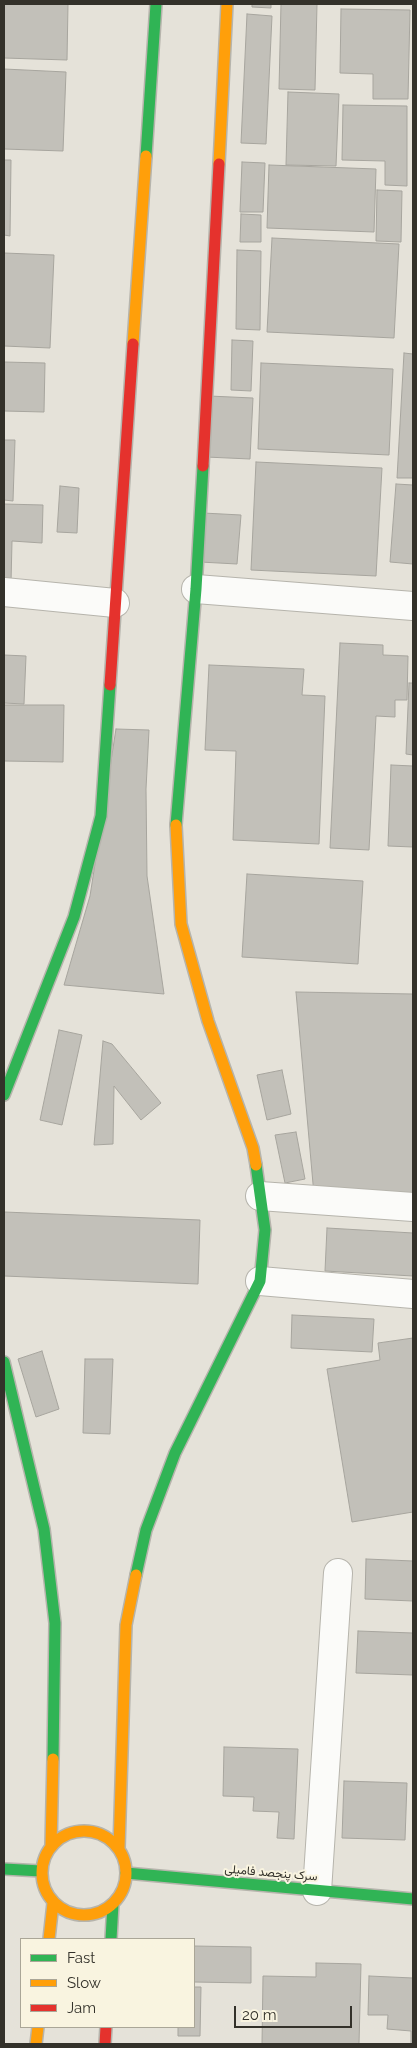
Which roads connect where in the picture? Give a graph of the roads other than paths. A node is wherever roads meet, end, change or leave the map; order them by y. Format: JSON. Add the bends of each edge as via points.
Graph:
{"nodes":[{"id":1,"x":156,"y":4,"type":"edge"},
{"id":2,"x":227,"y":4,"type":"edge"},
{"id":3,"x":196,"y":589,"type":"junction"},
{"id":4,"x":4,"y":592,"type":"edge"},
{"id":5,"x":115,"y":603,"type":"junction"},
{"id":6,"x":413,"y":606,"type":"edge"},
{"id":7,"x":4,"y":1095,"type":"edge"},
{"id":8,"x":260,"y":1196,"type":"junction"},
{"id":9,"x":413,"y":1207,"type":"edge"},
{"id":10,"x":260,"y":1281,"type":"junction"},
{"id":11,"x":413,"y":1294,"type":"edge"},
{"id":12,"x":4,"y":1362,"type":"edge"},
{"id":13,"x":338,"y":1573,"type":"dead end"},
{"id":14,"x":52,"y":1845,"type":"junction"},
{"id":15,"x":119,"y":1848,"type":"junction"},
{"id":16,"x":4,"y":1868,"type":"edge"},
{"id":17,"x":41,"y":1871,"type":"junction"},
{"id":18,"x":126,"y":1873,"type":"junction"},
{"id":19,"x":317,"y":1891,"type":"junction"},
{"id":20,"x":413,"y":1899,"type":"edge"},
{"id":21,"x":53,"y":1903,"type":"junction"},
{"id":22,"x":113,"y":1904,"type":"junction"},
{"id":23,"x":49,"y":1938,"type":"edge"},
{"id":24,"x":111,"y":1938,"type":"edge"},
{"id":25,"x":38,"y":2028,"type":"edge"},
{"id":26,"x":106,"y":2028,"type":"edge"},
{"id":27,"x":36,"y":2044,"type":"edge"},
{"id":28,"x":105,"y":2044,"type":"edge"}],
"edges":[{"from":1,"to":5,"type":"main road"},
{"from":2,"to":3,"type":"main road"},
{"from":3,"to":6,"type":"street"},
{"from":3,"to":8,"type":"main road","via":[[176,821],[181,924],[208,1021],[253,1148]]},
{"from":4,"to":5,"type":"street"},
{"from":5,"to":7,"type":"main road","via":[[101,816],[74,917]]},
{"from":8,"to":9,"type":"street"},
{"from":8,"to":10,"type":"main road","via":[[265,1230]]},
{"from":10,"to":11,"type":"street"},
{"from":10,"to":15,"type":"main road","via":[[175,1452],[146,1530],[126,1625]]},
{"from":12,"to":14,"type":"main road","via":[[44,1529],[55,1623]]},
{"from":13,"to":19,"type":"street"},
{"from":14,"to":15,"type":"main road","via":[[63,1835],[78,1830],[94,1831]]},
{"from":14,"to":17,"type":"main road","via":[[44,1857]]},
{"from":15,"to":18,"type":"main road","via":[[125,1860]]},
{"from":16,"to":17,"type":"main road"},
{"from":17,"to":21,"type":"main road","via":[[44,1888]]},
{"from":18,"to":19,"type":"main road","name":"سرک پنجصد فامیلی"},
{"from":18,"to":22,"type":"main road","via":[[123,1890]]},
{"from":19,"to":20,"type":"main road","name":"سرک پنجصد فامیلی"},
{"from":21,"to":22,"type":"main road","via":[[66,1912],[83,1916],[100,1913]]},
{"from":21,"to":23,"type":"main road"},
{"from":22,"to":24,"type":"main road"},
{"from":25,"to":27,"type":"main road"},
{"from":26,"to":28,"type":"main road"}]}
